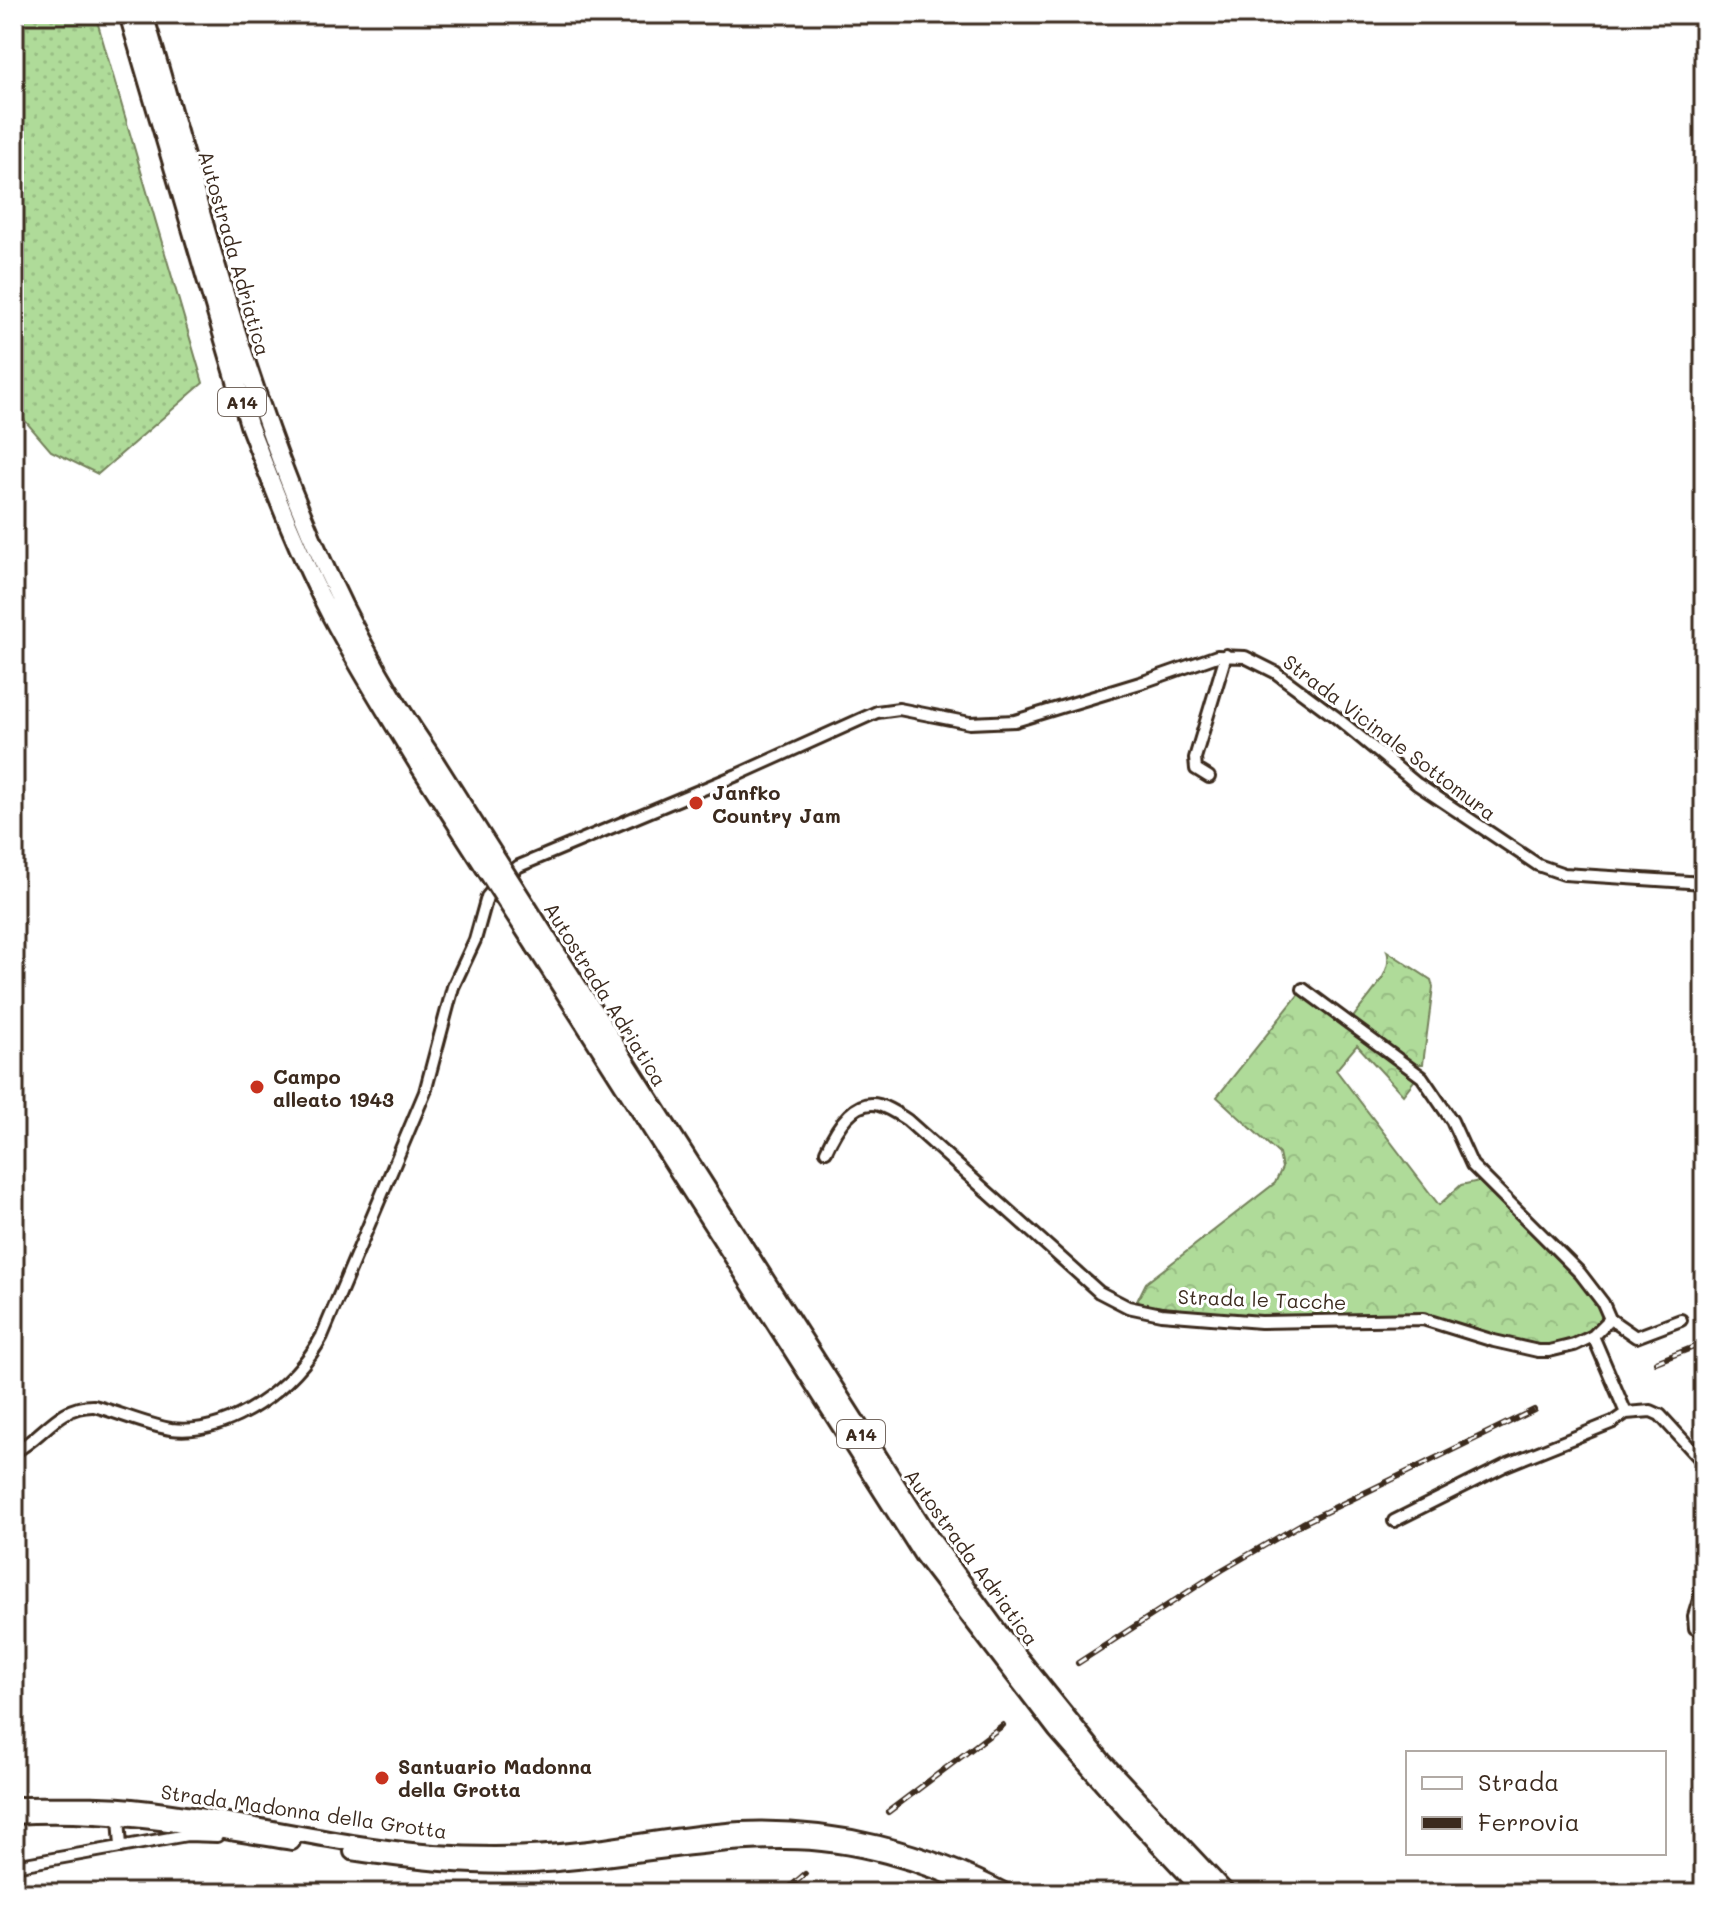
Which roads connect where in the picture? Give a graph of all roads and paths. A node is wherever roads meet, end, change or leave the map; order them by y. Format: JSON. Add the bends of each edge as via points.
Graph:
{"nodes":[{"id":1,"x":128,"y":14,"type":"edge"},
{"id":2,"x":144,"y":14,"type":"edge"},
{"id":3,"x":1226,"y":655,"type":"junction"},
{"id":4,"x":425,"y":760,"type":"junction"},
{"id":5,"x":1209,"y":777,"type":"dead end"},
{"id":6,"x":1704,"y":883,"type":"edge"},
{"id":7,"x":541,"y":942,"type":"junction"},
{"id":8,"x":1303,"y":989,"type":"dead end"},
{"id":9,"x":826,"y":1151,"type":"dead end"},
{"id":10,"x":1610,"y":1319,"type":"junction"},
{"id":11,"x":1681,"y":1320,"type":"dead end"},
{"id":12,"x":1593,"y":1336,"type":"junction"},
{"id":13,"x":1626,"y":1413,"type":"junction"},
{"id":14,"x":14,"y":1452,"type":"edge"},
{"id":15,"x":1704,"y":1463,"type":"edge"},
{"id":16,"x":1394,"y":1521,"type":"dead end"},
{"id":17,"x":1704,"y":1583,"type":"edge"},
{"id":18,"x":1704,"y":1632,"type":"edge"},
{"id":19,"x":14,"y":1805,"type":"edge"},
{"id":20,"x":14,"y":1816,"type":"edge"},
{"id":21,"x":119,"y":1817,"type":"junction"},
{"id":22,"x":260,"y":1837,"type":"junction"},
{"id":23,"x":121,"y":1847,"type":"junction"},
{"id":24,"x":14,"y":1866,"type":"edge"},
{"id":25,"x":986,"y":1893,"type":"edge"},
{"id":26,"x":1008,"y":1893,"type":"edge"},
{"id":27,"x":1205,"y":1893,"type":"edge"},
{"id":28,"x":1226,"y":1893,"type":"edge"}],
"edges":[{"from":1,"to":4,"type":"highway","name":"Autostrada Adriatica","number":"A14","via":[[271,484],[367,683]]},
{"from":2,"to":4,"type":"highway","name":"Autostrada Adriatica","number":"A14","via":[[281,466],[345,612]]},
{"from":3,"to":5,"type":"street","via":[[1195,758],[1196,769]]},
{"from":3,"to":6,"type":"street","name":"Strada Vicinale Sottomura","via":[[1245,657],[1275,672],[1417,784],[1549,871]]},
{"from":3,"to":14,"type":"street","via":[[1015,721],[970,723],[889,709],[519,866],[487,897],[453,987],[425,1092],[322,1336],[299,1369],[254,1406],[212,1427],[163,1427],[85,1406],[53,1420],[32,1443]]},
{"from":4,"to":7,"type":"highway","name":"Autostrada Adriatica","number":"A14","bridge":true},
{"from":7,"to":27,"type":"highway","name":"Autostrada Adriatica","number":"A14","via":[[923,1555],[1057,1730]]},
{"from":7,"to":28,"type":"highway","name":"Autostrada Adriatica","number":"A14","via":[[930,1538],[1093,1750]]},
{"from":8,"to":10,"type":"street","via":[[1422,1077],[1452,1121],[1472,1165],[1580,1273]]},
{"from":9,"to":12,"type":"street","name":"Strada le Tacche","via":[[837,1128],[854,1111],[868,1104],[881,1106],[907,1120],[1099,1292],[1128,1307],[1261,1322],[1423,1319],[1538,1351]]},
{"from":10,"to":11,"type":"street","via":[[1636,1337]]},
{"from":10,"to":12,"type":"street"},
{"from":12,"to":13,"type":"street"},
{"from":13,"to":15,"type":"street","via":[[1660,1415]]},
{"from":13,"to":16,"type":"street"},
{"from":17,"to":18,"type":"street","via":[[1694,1616],[1695,1628]]},
{"from":19,"to":26,"type":"main road","name":"Strada Madonna della Grotta","via":[[139,1807],[364,1844],[469,1855],[575,1851],[732,1831],[802,1832],[906,1850]]},
{"from":20,"to":21,"type":"main road","name":"Strada Madonna della Grotta"},
{"from":21,"to":22,"type":"main road","name":"Strada Madonna della Grotta"},
{"from":21,"to":23,"type":"street"},
{"from":22,"to":23,"type":"street","via":[[187,1835]]},
{"from":22,"to":25,"type":"main road","name":"Strada Madonna della Grotta","via":[[395,1859],[498,1866],[783,1841],[906,1861]]},
{"from":23,"to":24,"type":"street"}]}
